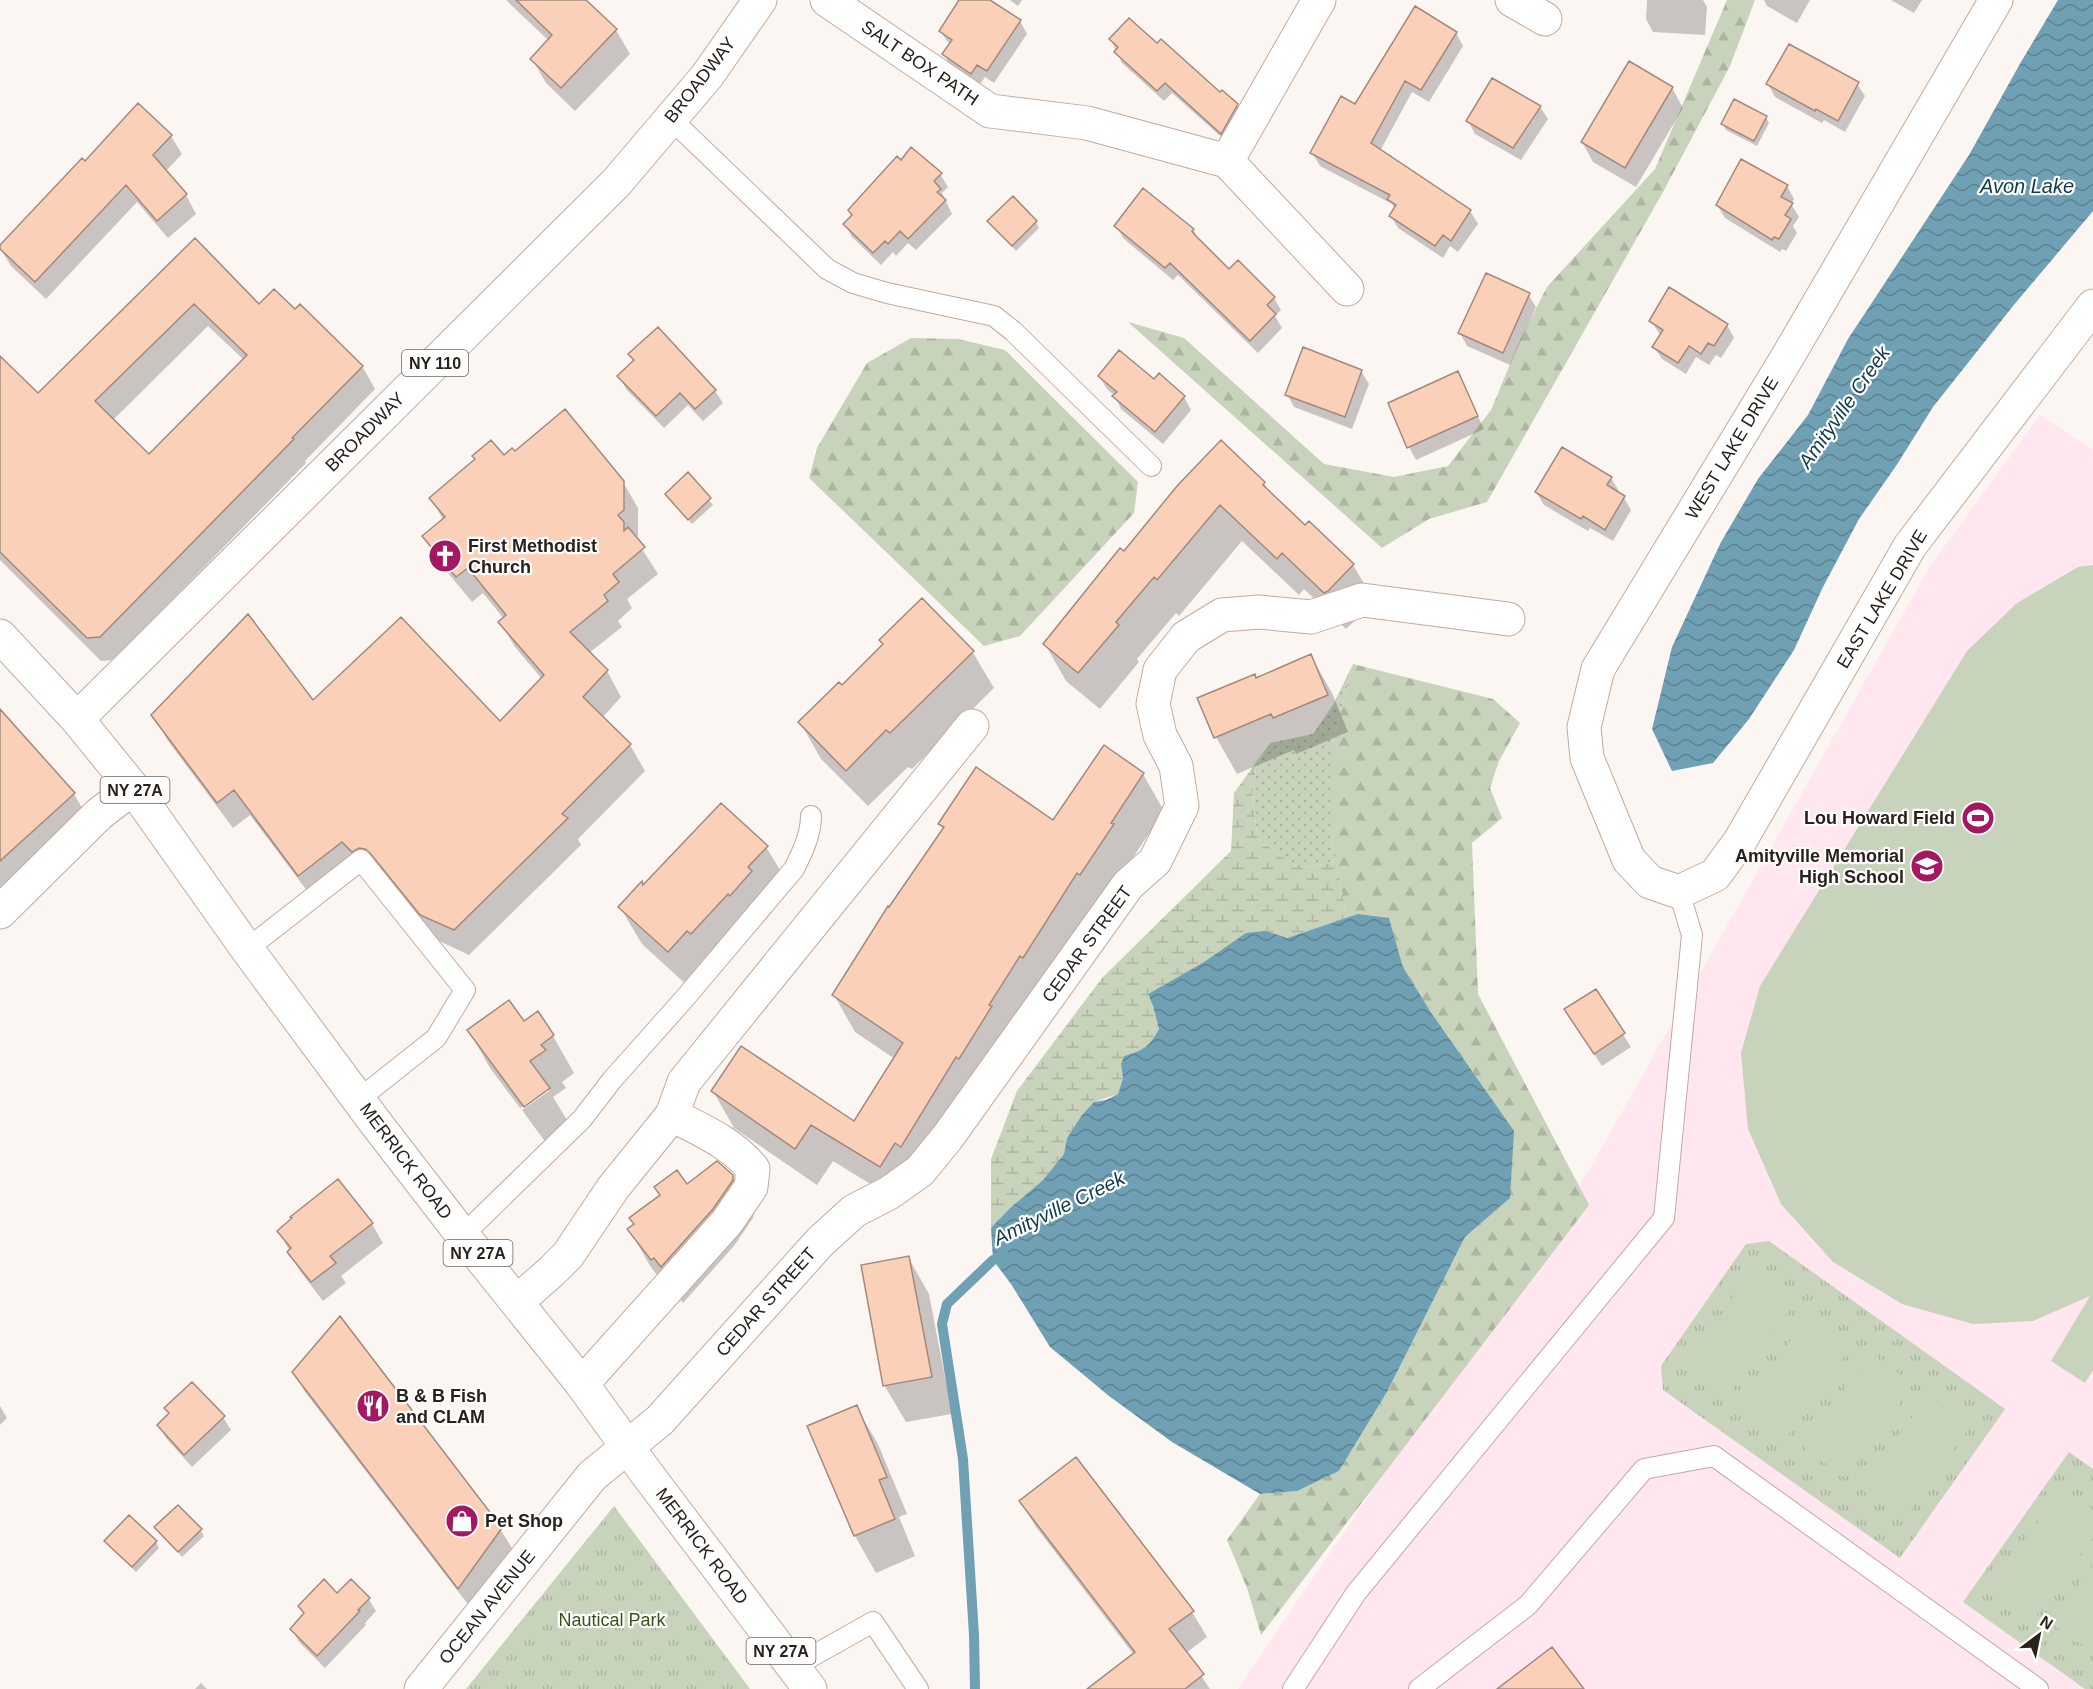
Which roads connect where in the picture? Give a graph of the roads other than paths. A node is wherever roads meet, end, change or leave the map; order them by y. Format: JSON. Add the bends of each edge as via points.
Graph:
{"nodes":[{"id":1,"x":760,"y":0,"type":"edge"},
{"id":2,"x":827,"y":0,"type":"edge"},
{"id":3,"x":1318,"y":0,"type":"edge"},
{"id":4,"x":1512,"y":0,"type":"edge"},
{"id":5,"x":1996,"y":0,"type":"edge"},
{"id":6,"x":1545,"y":19,"type":"dead end"},
{"id":7,"x":671,"y":119,"type":"junction"},
{"id":8,"x":1227,"y":161,"type":"junction"},
{"id":9,"x":1347,"y":289,"type":"dead end"},
{"id":10,"x":2093,"y":306,"type":"edge"},
{"id":11,"x":1151,"y":466,"type":"dead end"},
{"id":12,"x":1508,"y":620,"type":"dead end"},
{"id":13,"x":0,"y":636,"type":"edge"},
{"id":14,"x":77,"y":719,"type":"junction"},
{"id":15,"x":972,"y":726,"type":"dead end"},
{"id":16,"x":133,"y":788,"type":"junction"},
{"id":17,"x":811,"y":816,"type":"dead end"},
{"id":18,"x":1679,"y":892,"type":"junction"},
{"id":19,"x":0,"y":912,"type":"edge"},
{"id":20,"x":247,"y":949,"type":"junction"},
{"id":21,"x":359,"y":1099,"type":"junction"},
{"id":22,"x":672,"y":1115,"type":"junction"},
{"id":23,"x":463,"y":1234,"type":"junction"},
{"id":24,"x":518,"y":1301,"type":"junction"},
{"id":25,"x":582,"y":1384,"type":"junction"},
{"id":26,"x":627,"y":1448,"type":"junction"},
{"id":27,"x":801,"y":1678,"type":"edge"},
{"id":28,"x":421,"y":1689,"type":"edge"},
{"id":29,"x":918,"y":1689,"type":"edge"},
{"id":30,"x":1293,"y":1689,"type":"edge"},
{"id":31,"x":1419,"y":1689,"type":"edge"},
{"id":32,"x":2038,"y":1689,"type":"edge"}],
"edges":[{"from":1,"to":7,"type":"street","name":"BROADWAY","number":"NY 110","via":[[707,76]]},
{"from":2,"to":8,"type":"street","name":"SALT BOX PATH","via":[[990,111],[1087,123]]},
{"from":3,"to":8,"type":"street"},
{"from":4,"to":6,"type":"street"},
{"from":5,"to":18,"type":"street","name":"WEST LAKE DRIVE","via":[[1788,356],[1598,669],[1584,727],[1587,758],[1629,860],[1650,882]]},
{"from":7,"to":11,"type":"lane","via":[[828,268],[853,282],[887,293],[994,316]]},
{"from":7,"to":14,"type":"street","name":"BROADWAY","number":"NY 110","via":[[616,183]]},
{"from":8,"to":9,"type":"street"},
{"from":10,"to":18,"type":"street","name":"EAST LAKE DRIVE","via":[[1910,546],[1740,841],[1715,876]]},
{"from":12,"to":26,"type":"street","name":"CEDAR STREET","via":[[1362,600],[1311,617],[1259,612],[1222,615],[1186,638],[1160,670],[1153,704],[1160,735],[1176,766],[1182,806],[1155,861],[1128,885],[920,1171],[890,1193],[854,1211],[819,1242],[660,1420]]},
{"from":13,"to":14,"type":"street","name":"MERRICK ROAD","number":"NY 27A"},
{"from":14,"to":16,"type":"street","name":"MERRICK ROAD","number":"NY 27A"},
{"from":15,"to":22,"type":"street","via":[[684,1082]]},
{"from":16,"to":19,"type":"street","via":[[99,814]]},
{"from":16,"to":20,"type":"street","name":"MERRICK ROAD","number":"NY 27A"},
{"from":17,"to":23,"type":"lane","via":[[811,827],[794,869],[582,1119]]},
{"from":18,"to":30,"type":"lane","via":[[1692,935],[1664,1218],[1356,1593]]},
{"from":20,"to":21,"type":"street","name":"MERRICK ROAD","number":"NY 27A"},
{"from":20,"to":21,"type":"lane","via":[[361,860],[465,990],[435,1038]]},
{"from":21,"to":23,"type":"street","name":"MERRICK ROAD","number":"NY 27A"},
{"from":22,"to":24,"type":"street","via":[[613,1188],[568,1255]]},
{"from":22,"to":25,"type":"street","via":[[743,1156],[753,1170],[751,1187],[726,1222]]},
{"from":23,"to":24,"type":"street","name":"MERRICK ROAD","number":"NY 27A"},
{"from":24,"to":25,"type":"street","name":"MERRICK ROAD","number":"NY 27A"},
{"from":25,"to":26,"type":"street","name":"MERRICK ROAD","number":"NY 27A"},
{"from":26,"to":27,"type":"street","name":"MERRICK ROAD","number":"NY 27A"},
{"from":26,"to":28,"type":"street","name":"OCEAN AVENUE","via":[[592,1476]]},
{"from":27,"to":29,"type":"lane","via":[[873,1622]]},
{"from":31,"to":32,"type":"lane","via":[[1528,1605],[1644,1469],[1714,1456]]}]}
